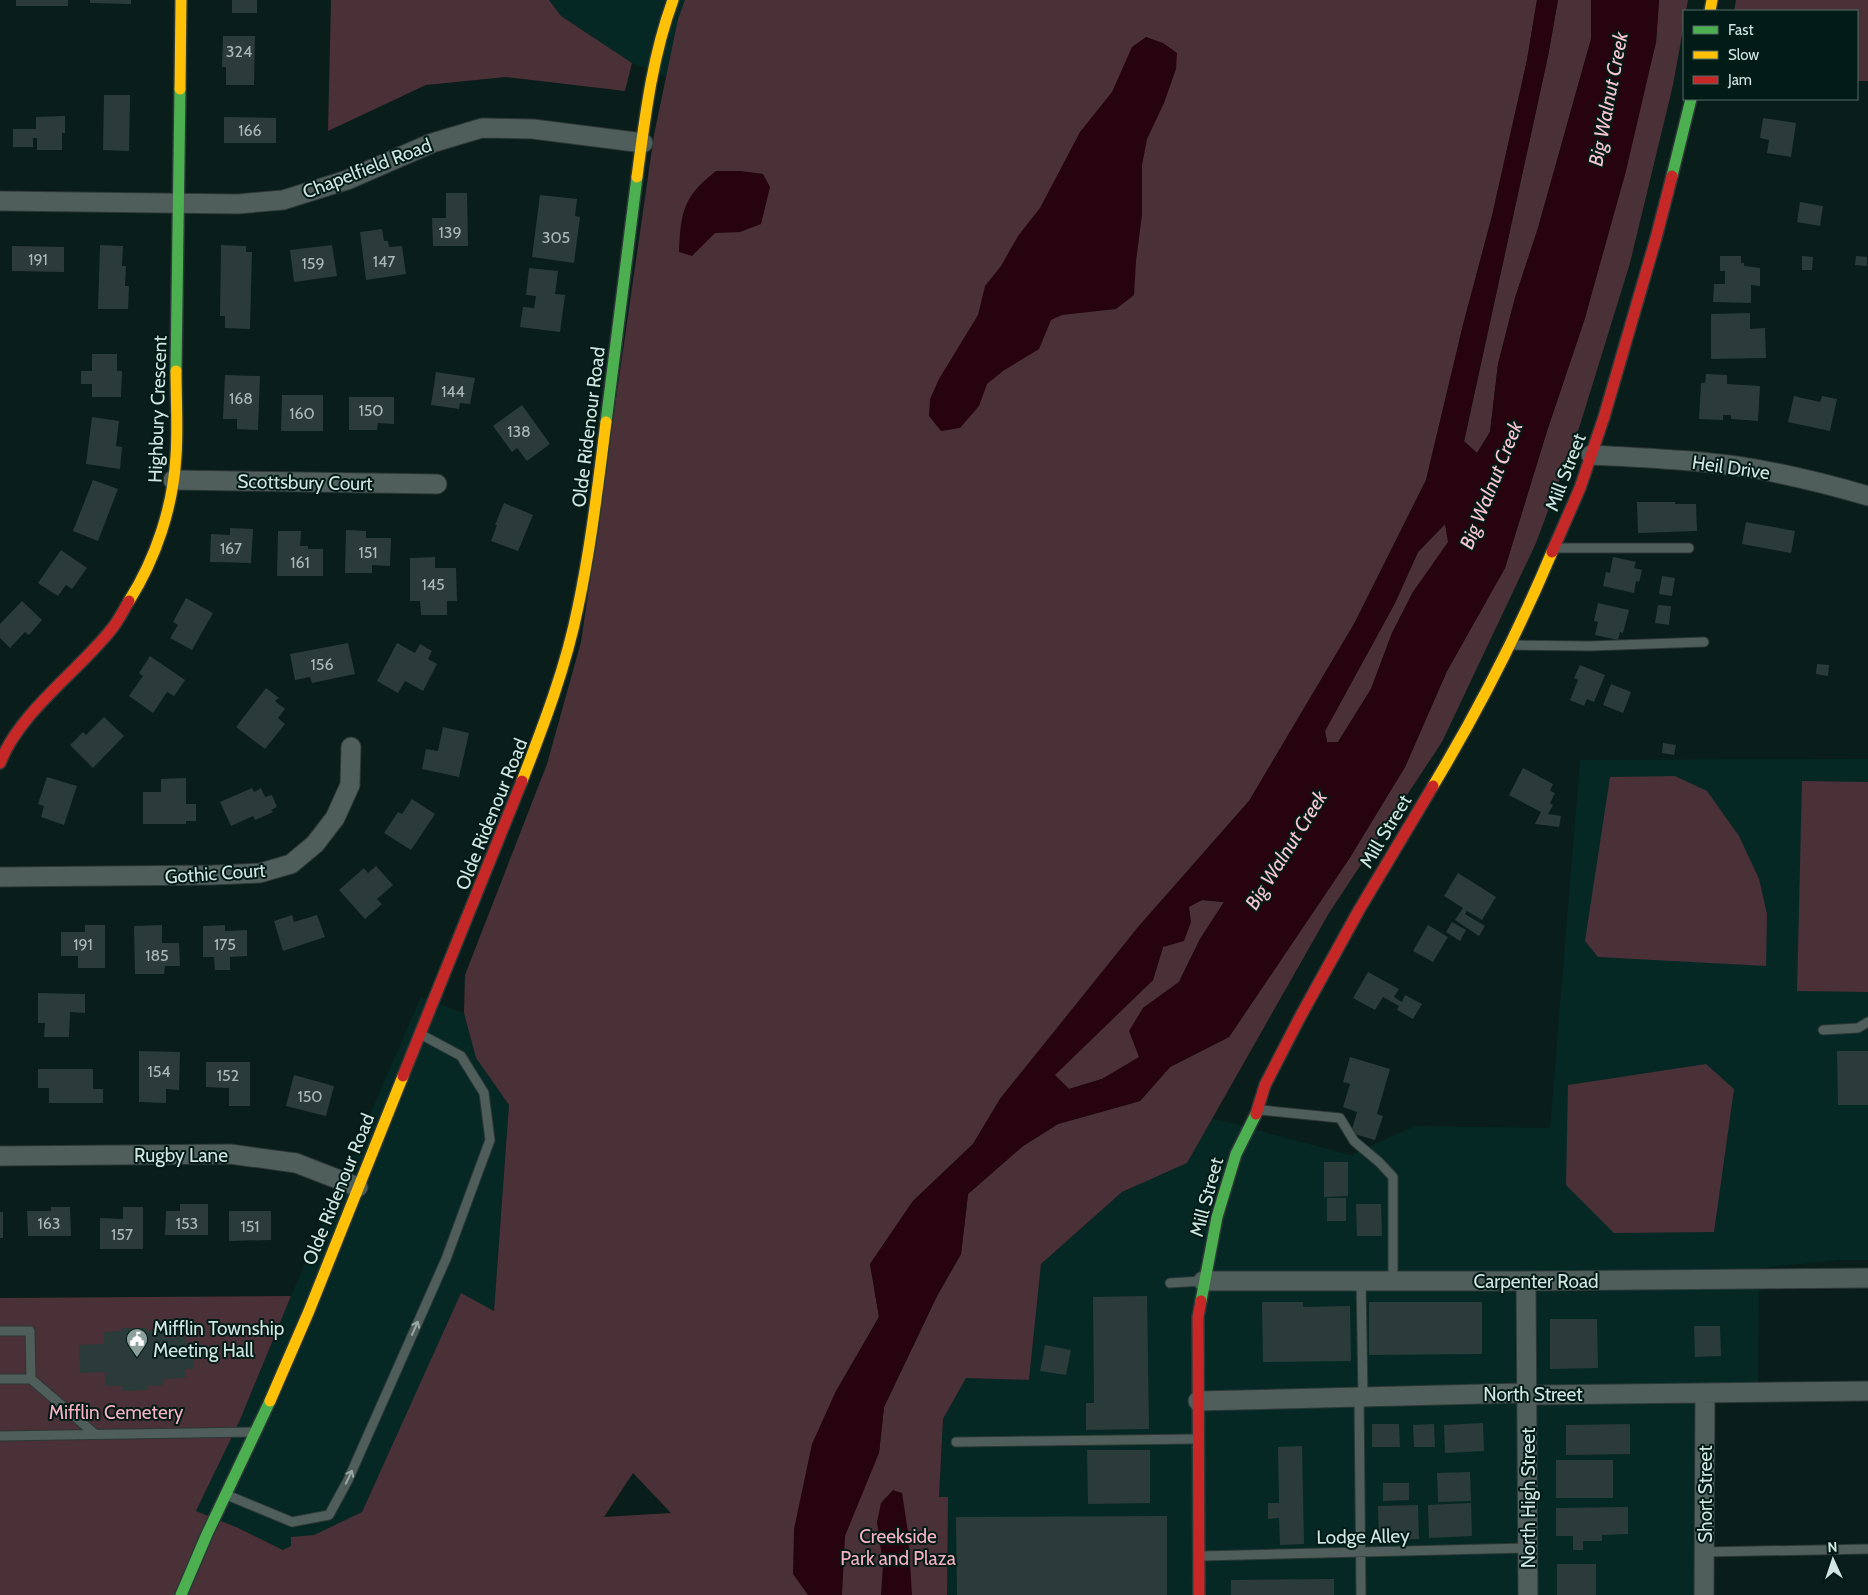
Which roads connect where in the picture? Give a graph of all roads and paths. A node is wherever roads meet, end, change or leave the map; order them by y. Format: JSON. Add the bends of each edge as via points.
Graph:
{"nodes":[{"id":1,"x":181,"y":0,"type":"edge"},
{"id":2,"x":673,"y":0,"type":"edge"},
{"id":3,"x":1691,"y":100,"type":"edge"},
{"id":4,"x":642,"y":144,"type":"junction"},
{"id":5,"x":0,"y":201,"type":"edge"},
{"id":6,"x":178,"y":204,"type":"junction"},
{"id":7,"x":1591,"y":455,"type":"junction"},
{"id":8,"x":174,"y":480,"type":"junction"},
{"id":9,"x":438,"y":484,"type":"dead end"},
{"id":10,"x":1868,"y":496,"type":"edge"},
{"id":11,"x":1554,"y":548,"type":"junction"},
{"id":12,"x":1689,"y":548,"type":"dead end"},
{"id":13,"x":1704,"y":642,"type":"dead end"},
{"id":14,"x":1510,"y":645,"type":"junction"},
{"id":15,"x":351,"y":747,"type":"dead end"},
{"id":16,"x":0,"y":763,"type":"edge"},
{"id":17,"x":0,"y":877,"type":"edge"},
{"id":18,"x":1868,"y":1022,"type":"edge"},
{"id":19,"x":1823,"y":1030,"type":"dead end"},
{"id":20,"x":420,"y":1034,"type":"junction"},
{"id":21,"x":1258,"y":1110,"type":"junction"},
{"id":22,"x":0,"y":1156,"type":"edge"},
{"id":23,"x":358,"y":1187,"type":"junction"},
{"id":24,"x":1868,"y":1278,"type":"edge"},
{"id":25,"x":1204,"y":1281,"type":"junction"},
{"id":26,"x":1361,"y":1281,"type":"junction"},
{"id":27,"x":1393,"y":1281,"type":"junction"},
{"id":28,"x":1526,"y":1282,"type":"junction"},
{"id":29,"x":1170,"y":1283,"type":"dead end"},
{"id":30,"x":0,"y":1331,"type":"edge"},
{"id":31,"x":0,"y":1379,"type":"edge"},
{"id":32,"x":31,"y":1379,"type":"junction"},
{"id":33,"x":1868,"y":1391,"type":"edge"},
{"id":34,"x":1705,"y":1393,"type":"junction"},
{"id":35,"x":1527,"y":1394,"type":"junction"},
{"id":36,"x":1361,"y":1397,"type":"junction"},
{"id":37,"x":1198,"y":1401,"type":"junction"},
{"id":38,"x":257,"y":1432,"type":"junction"},
{"id":39,"x":95,"y":1434,"type":"junction"},
{"id":40,"x":0,"y":1436,"type":"edge"},
{"id":41,"x":1198,"y":1439,"type":"junction"},
{"id":42,"x":956,"y":1442,"type":"dead end"},
{"id":43,"x":227,"y":1494,"type":"junction"},
{"id":44,"x":1528,"y":1548,"type":"junction"},
{"id":45,"x":1868,"y":1549,"type":"edge"},
{"id":46,"x":1360,"y":1552,"type":"junction"},
{"id":47,"x":1704,"y":1552,"type":"junction"},
{"id":48,"x":1199,"y":1556,"type":"junction"},
{"id":49,"x":181,"y":1595,"type":"edge"},
{"id":50,"x":1199,"y":1595,"type":"edge"},
{"id":51,"x":1360,"y":1595,"type":"edge"},
{"id":52,"x":1528,"y":1595,"type":"edge"},
{"id":53,"x":1704,"y":1595,"type":"edge"}],
"edges":[{"from":1,"to":6,"type":"main road","name":"Highbury Crescent"},
{"from":2,"to":4,"type":"main road","name":"Olde Ridenour Road","via":[[654,63]]},
{"from":3,"to":7,"type":"main road","name":"Mill Street","via":[[1629,336]]},
{"from":4,"to":6,"type":"street","name":"Chapelfield Road","via":[[533,130],[482,128],[432,143],[347,180],[284,200],[247,204]]},
{"from":4,"to":20,"type":"main road","name":"Olde Ridenour Road","via":[[590,546],[578,609],[541,734]]},
{"from":5,"to":6,"type":"street","name":"Chapelfield Road"},
{"from":6,"to":8,"type":"main road","name":"Highbury Crescent"},
{"from":7,"to":10,"type":"street","name":"Heil Drive","via":[[1755,469]]},
{"from":7,"to":11,"type":"main road","name":"Mill Street"},
{"from":8,"to":9,"type":"street","name":"Scottsbury Court"},
{"from":8,"to":16,"type":"main road","name":"Highbury Crescent","via":[[155,551],[139,585],[111,630],[20,727],[6,747]]},
{"from":11,"to":12,"type":"lane"},
{"from":11,"to":14,"type":"main road","name":"Mill Street"},
{"from":13,"to":14,"type":"lane"},
{"from":14,"to":21,"type":"main road","name":"Mill Street","via":[[1468,728],[1328,964],[1266,1085]]},
{"from":15,"to":17,"type":"street","name":"Gothic Court","via":[[350,785],[335,818],[315,844],[291,864],[260,873]]},
{"from":18,"to":19,"type":"lane","via":[[1858,1028]]},
{"from":20,"to":23,"type":"main road","name":"Olde Ridenour Road"},
{"from":43,"to":20,"type":"lane","one_way":true,"via":[[292,1522],[329,1515],[348,1480],[446,1259],[490,1140],[484,1093],[461,1056]]},
{"from":21,"to":25,"type":"main road","name":"Mill Street","via":[[1236,1154],[1216,1217]]},
{"from":21,"to":27,"type":"lane","via":[[1340,1118],[1354,1141],[1393,1177]]},
{"from":22,"to":23,"type":"street","name":"Rugby Lane","via":[[230,1154],[296,1164]]},
{"from":23,"to":38,"type":"main road","name":"Olde Ridenour Road"},
{"from":24,"to":28,"type":"street","name":"Carpenter Road"},
{"from":25,"to":26,"type":"street","name":"Carpenter Road"},
{"from":25,"to":29,"type":"lane"},
{"from":25,"to":37,"type":"main road","name":"Mill Street","via":[[1198,1317]]},
{"from":26,"to":27,"type":"street","name":"Carpenter Road"},
{"from":26,"to":36,"type":"lane"},
{"from":27,"to":28,"type":"street","name":"Carpenter Road"},
{"from":28,"to":35,"type":"street","name":"North High Street"},
{"from":30,"to":32,"type":"lane","via":[[30,1331]]},
{"from":31,"to":32,"type":"lane"},
{"from":32,"to":39,"type":"lane"},
{"from":33,"to":34,"type":"street","name":"North Street"},
{"from":34,"to":35,"type":"street","name":"North Street"},
{"from":34,"to":47,"type":"street","name":"Short Street"},
{"from":35,"to":36,"type":"street","name":"North Street"},
{"from":35,"to":44,"type":"street","name":"North High Street"},
{"from":36,"to":37,"type":"street","name":"North Street"},
{"from":36,"to":46,"type":"lane"},
{"from":37,"to":41,"type":"main road","name":"Mill Street"},
{"from":38,"to":39,"type":"lane"},
{"from":38,"to":43,"type":"main road","name":"Olde Ridenour Road"},
{"from":39,"to":40,"type":"lane"},
{"from":41,"to":42,"type":"lane"},
{"from":41,"to":48,"type":"main road","name":"Mill Street"},
{"from":43,"to":49,"type":"main road","name":"Olde Ridenour Road"},
{"from":44,"to":46,"type":"lane","name":"Lodge Alley"},
{"from":44,"to":52,"type":"street","name":"North High Street"},
{"from":45,"to":47,"type":"lane"},
{"from":46,"to":48,"type":"lane","name":"Lodge Alley"},
{"from":46,"to":51,"type":"lane"},
{"from":47,"to":53,"type":"street","name":"Short Street"},
{"from":48,"to":50,"type":"main road","name":"Mill Street"}]}
